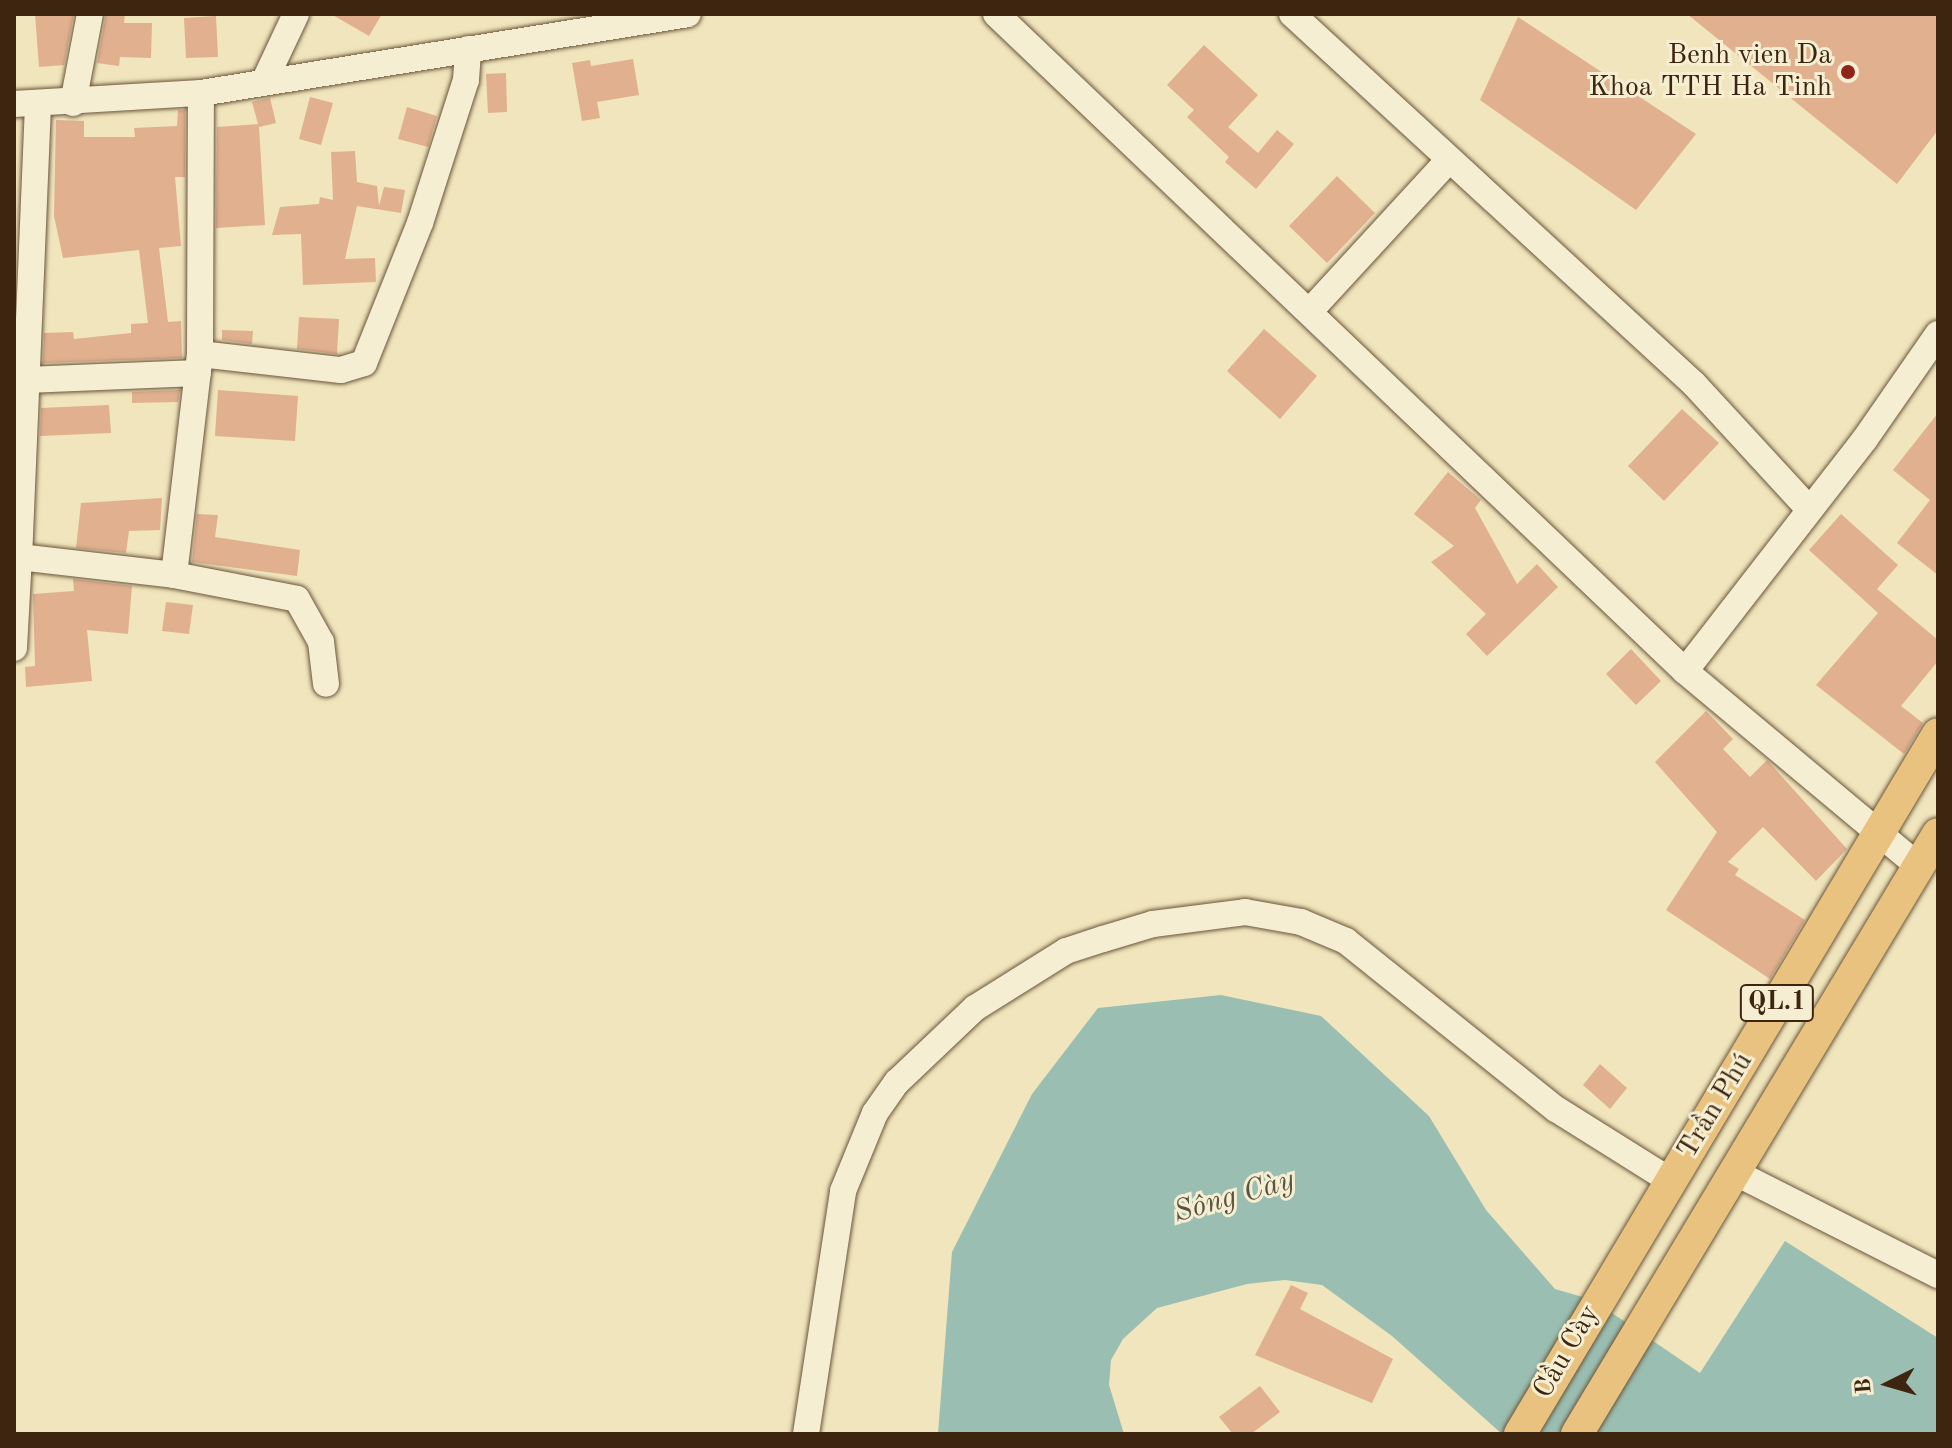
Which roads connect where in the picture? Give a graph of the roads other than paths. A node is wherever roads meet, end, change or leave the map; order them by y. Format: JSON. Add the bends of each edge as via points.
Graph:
{"nodes":[{"id":1,"x":90,"y":14,"type":"edge"},
{"id":2,"x":296,"y":14,"type":"edge"},
{"id":3,"x":996,"y":14,"type":"edge"},
{"id":4,"x":1292,"y":14,"type":"edge"},
{"id":5,"x":670,"y":15,"type":"edge"},
{"id":6,"x":468,"y":49,"type":"junction"},
{"id":7,"x":264,"y":82,"type":"junction"},
{"id":8,"x":201,"y":93,"type":"junction"},
{"id":9,"x":73,"y":103,"type":"junction"},
{"id":10,"x":26,"y":105,"type":"edge"},
{"id":11,"x":1448,"y":161,"type":"junction"},
{"id":12,"x":1309,"y":312,"type":"junction"},
{"id":13,"x":1938,"y":334,"type":"edge"},
{"id":14,"x":199,"y":364,"type":"junction"},
{"id":15,"x":26,"y":380,"type":"junction"},
{"id":16,"x":1809,"y":509,"type":"junction"},
{"id":17,"x":19,"y":557,"type":"junction"},
{"id":18,"x":174,"y":575,"type":"junction"},
{"id":19,"x":14,"y":648,"type":"edge"},
{"id":20,"x":1685,"y":671,"type":"junction"},
{"id":21,"x":326,"y":684,"type":"dead end"},
{"id":22,"x":1938,"y":734,"type":"edge"},
{"id":23,"x":1877,"y":833,"type":"junction"},
{"id":24,"x":1938,"y":834,"type":"edge"},
{"id":25,"x":1918,"y":866,"type":"junction"},
{"id":26,"x":1734,"y":1172,"type":"junction"},
{"id":27,"x":1671,"y":1181,"type":"junction"},
{"id":28,"x":1614,"y":1271,"type":"joint"},
{"id":29,"x":1938,"y":1275,"type":"edge"},
{"id":30,"x":1658,"y":1295,"type":"joint"},
{"id":31,"x":806,"y":1434,"type":"edge"},
{"id":32,"x":1520,"y":1434,"type":"edge"},
{"id":33,"x":1577,"y":1434,"type":"edge"}],
"edges":[{"from":1,"to":9,"type":"street"},
{"from":2,"to":7,"type":"street"},
{"from":3,"to":12,"type":"street"},
{"from":4,"to":11,"type":"street"},
{"from":5,"to":6,"type":"street"},
{"from":6,"to":7,"type":"street"},
{"from":6,"to":14,"type":"street","via":[[466,80],[420,223],[364,363],[341,370]]},
{"from":7,"to":8,"type":"street"},
{"from":8,"to":9,"type":"street"},
{"from":8,"to":14,"type":"street"},
{"from":9,"to":10,"type":"street"},
{"from":10,"to":15,"type":"street"},
{"from":11,"to":12,"type":"street"},
{"from":11,"to":16,"type":"street","via":[[1694,384]]},
{"from":12,"to":20,"type":"street"},
{"from":13,"to":16,"type":"street"},
{"from":14,"to":15,"type":"street"},
{"from":14,"to":18,"type":"street"},
{"from":15,"to":17,"type":"street"},
{"from":16,"to":20,"type":"street"},
{"from":17,"to":18,"type":"street"},
{"from":17,"to":19,"type":"street"},
{"from":18,"to":21,"type":"street","via":[[297,599],[321,642]]},
{"from":20,"to":23,"type":"street"},
{"from":22,"to":23,"type":"main road","name":"Trần Phú","number":"QL.1"},
{"from":23,"to":25,"type":"street"},
{"from":23,"to":27,"type":"main road","name":"Trần Phú","number":"QL.1"},
{"from":24,"to":25,"type":"main road","name":"Trần Phú","number":"QL.1"},
{"from":25,"to":26,"type":"main road","name":"Trần Phú","number":"QL.1"},
{"from":26,"to":29,"type":"street"},
{"from":26,"to":30,"type":"main road","name":"Trần Phú","number":"QL.1"},
{"from":27,"to":28,"type":"main road","name":"Trần Phú","number":"QL.1"},
{"from":27,"to":31,"type":"street","via":[[1556,1109],[1346,941],[1301,922],[1245,912],[1153,924],[1066,951],[975,1008],[897,1082],[875,1113],[843,1191]]},
{"from":28,"to":32,"type":"main road","name":"Cầu Cày","number":"QL.1"},
{"from":30,"to":33,"type":"main road","name":"Cầu Cày","number":"QL.1"}]}
